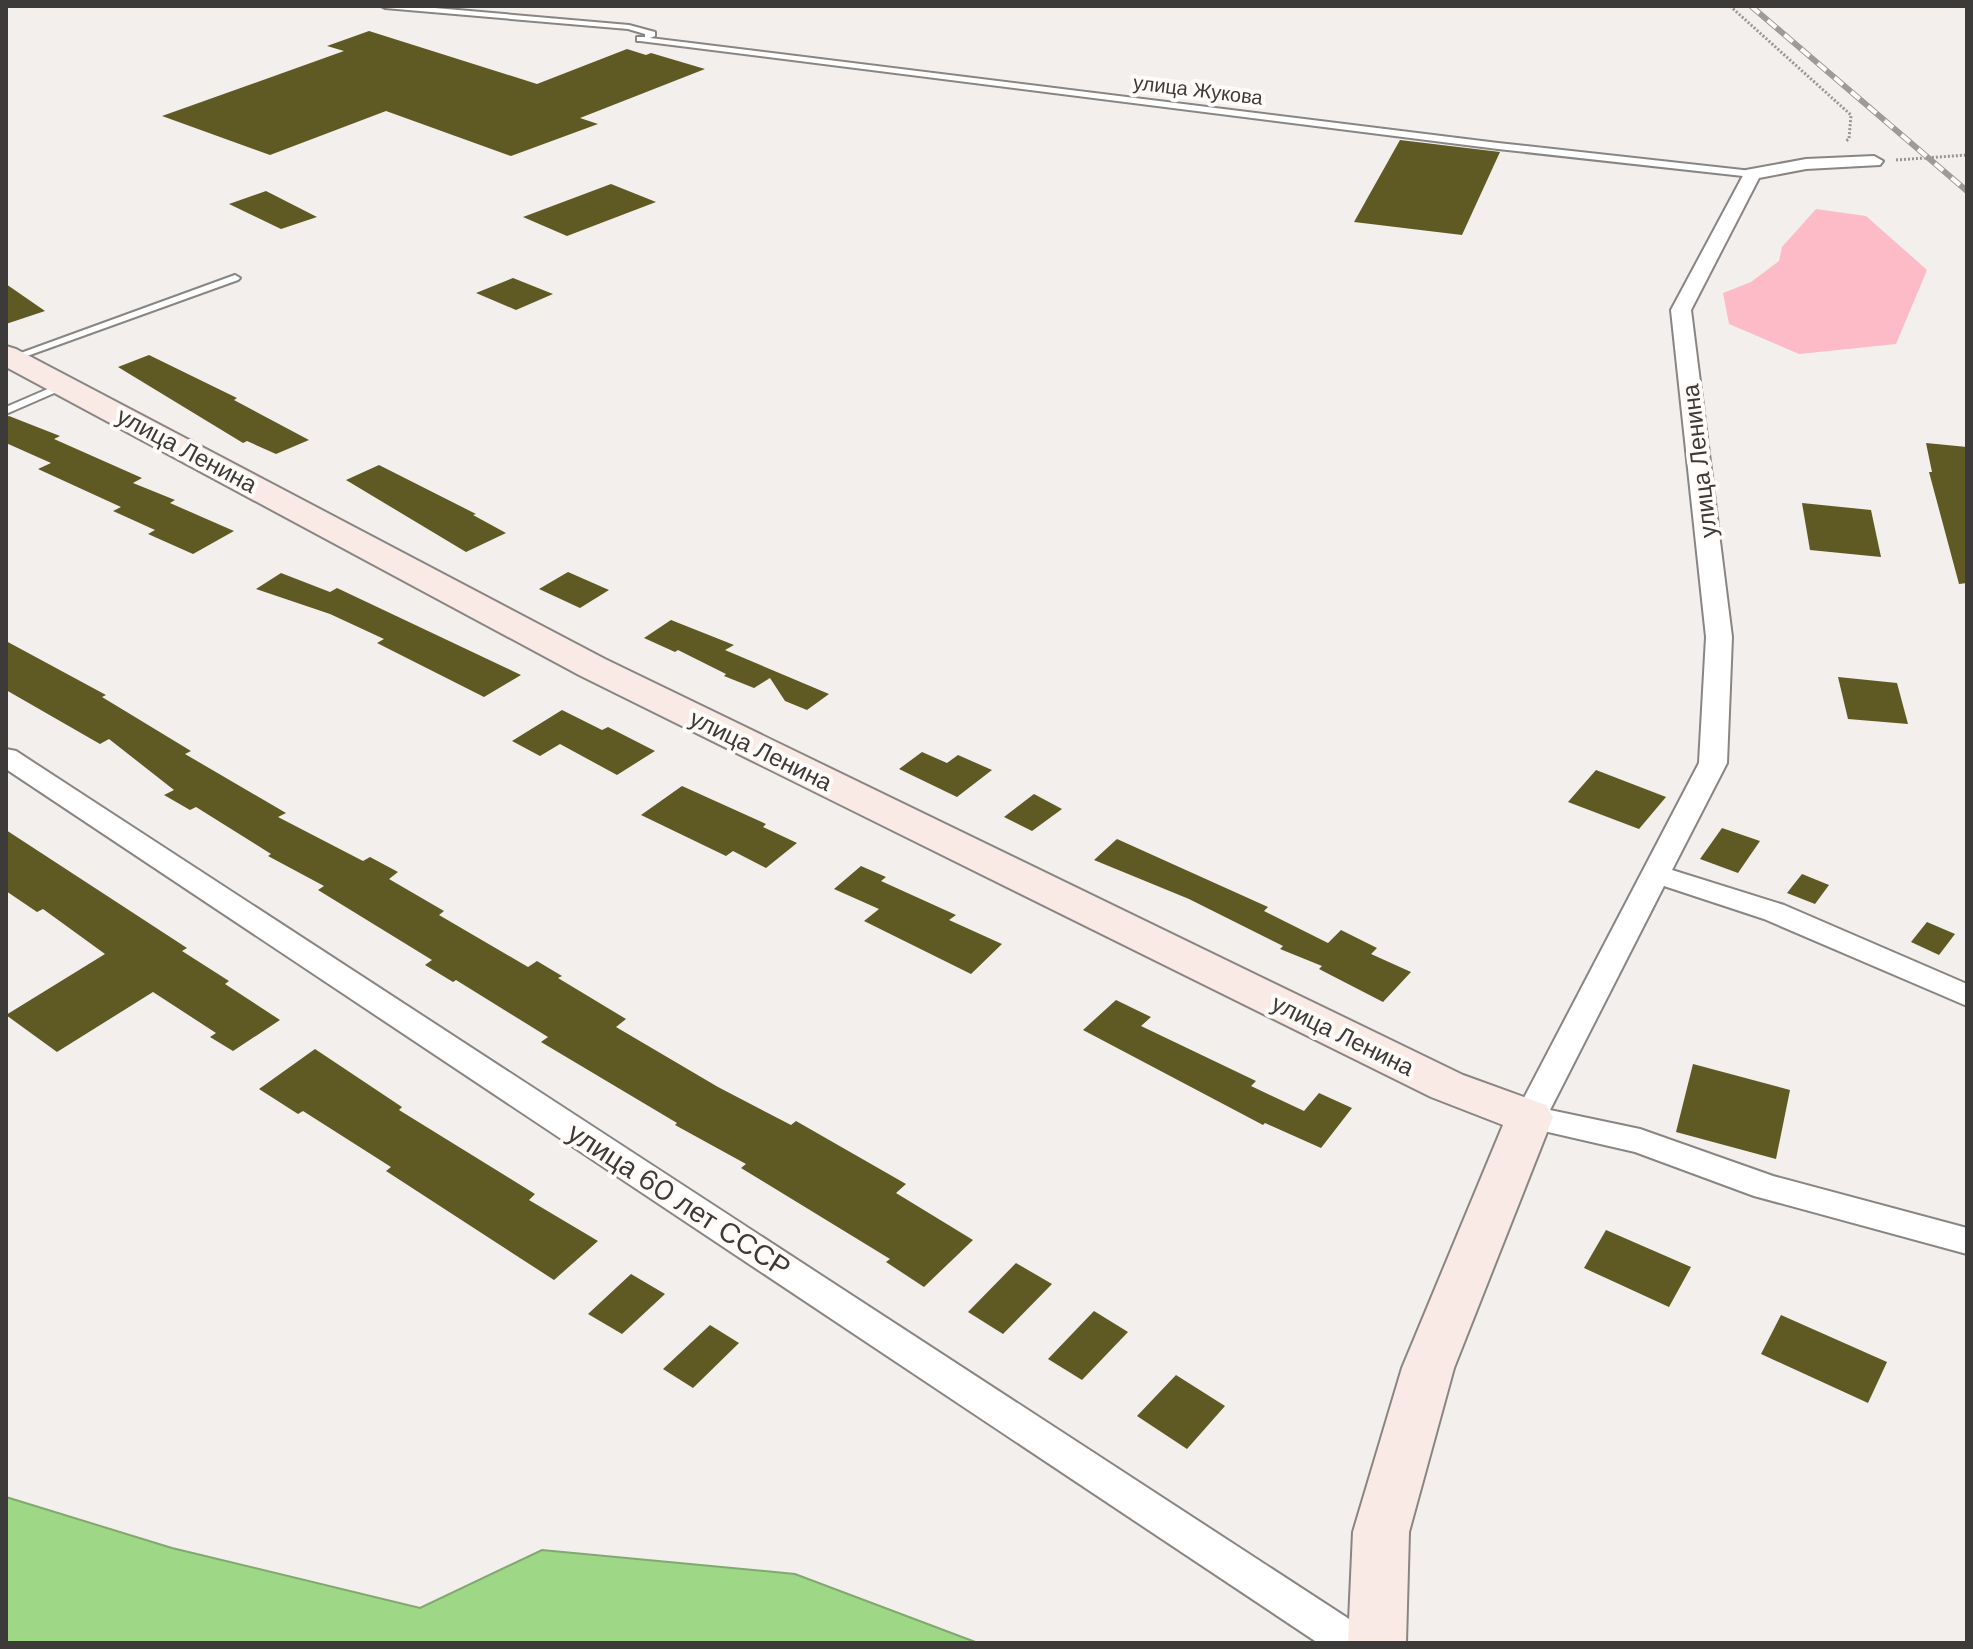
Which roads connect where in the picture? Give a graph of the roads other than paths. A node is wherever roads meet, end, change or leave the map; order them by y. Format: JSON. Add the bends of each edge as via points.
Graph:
{"nodes":[{"id":1,"x":385,"y":6,"type":"edge"},
{"id":2,"x":1874,"y":161,"type":"road end"},
{"id":3,"x":1752,"y":174,"type":"junction"},
{"id":4,"x":235,"y":278,"type":"dead end"},
{"id":5,"x":9,"y":357,"type":"edge"},
{"id":6,"x":64,"y":385,"type":"junction"},
{"id":7,"x":6,"y":411,"type":"edge"},
{"id":8,"x":6,"y":757,"type":"edge"},
{"id":9,"x":1656,"y":874,"type":"junction"},
{"id":10,"x":1967,"y":996,"type":"edge"},
{"id":11,"x":1530,"y":1117,"type":"junction"},
{"id":12,"x":1967,"y":1241,"type":"edge"},
{"id":13,"x":1352,"y":1643,"type":"edge"},
{"id":14,"x":1377,"y":1643,"type":"edge"}],
"edges":[{"from":1,"to":3,"type":"lane","name":"улица Жукова","via":[[629,27],[652,34],[640,39]]},
{"from":2,"to":3,"type":"street","via":[[1806,164]]},
{"from":3,"to":9,"type":"street","name":"улица Ленина","via":[[1681,310],[1719,637],[1713,763]]},
{"from":4,"to":5,"type":"lane"},
{"from":5,"to":6,"type":"street","name":"улица Ленина"},
{"from":6,"to":7,"type":"lane"},
{"from":6,"to":11,"type":"street","name":"улица Ленина","via":[[592,667],[1433,1080]]},
{"from":8,"to":13,"type":"street","name":"улица 60 лет СССР"},
{"from":9,"to":10,"type":"street","via":[[1774,912]]},
{"from":9,"to":11,"type":"street","name":"улица Ленина"},
{"from":11,"to":12,"type":"street","name":"улица Ленина","via":[[1640,1141],[1766,1187]]},
{"from":11,"to":14,"type":"street","name":"улица Ленина","via":[[1428,1368],[1381,1532]]}]}
